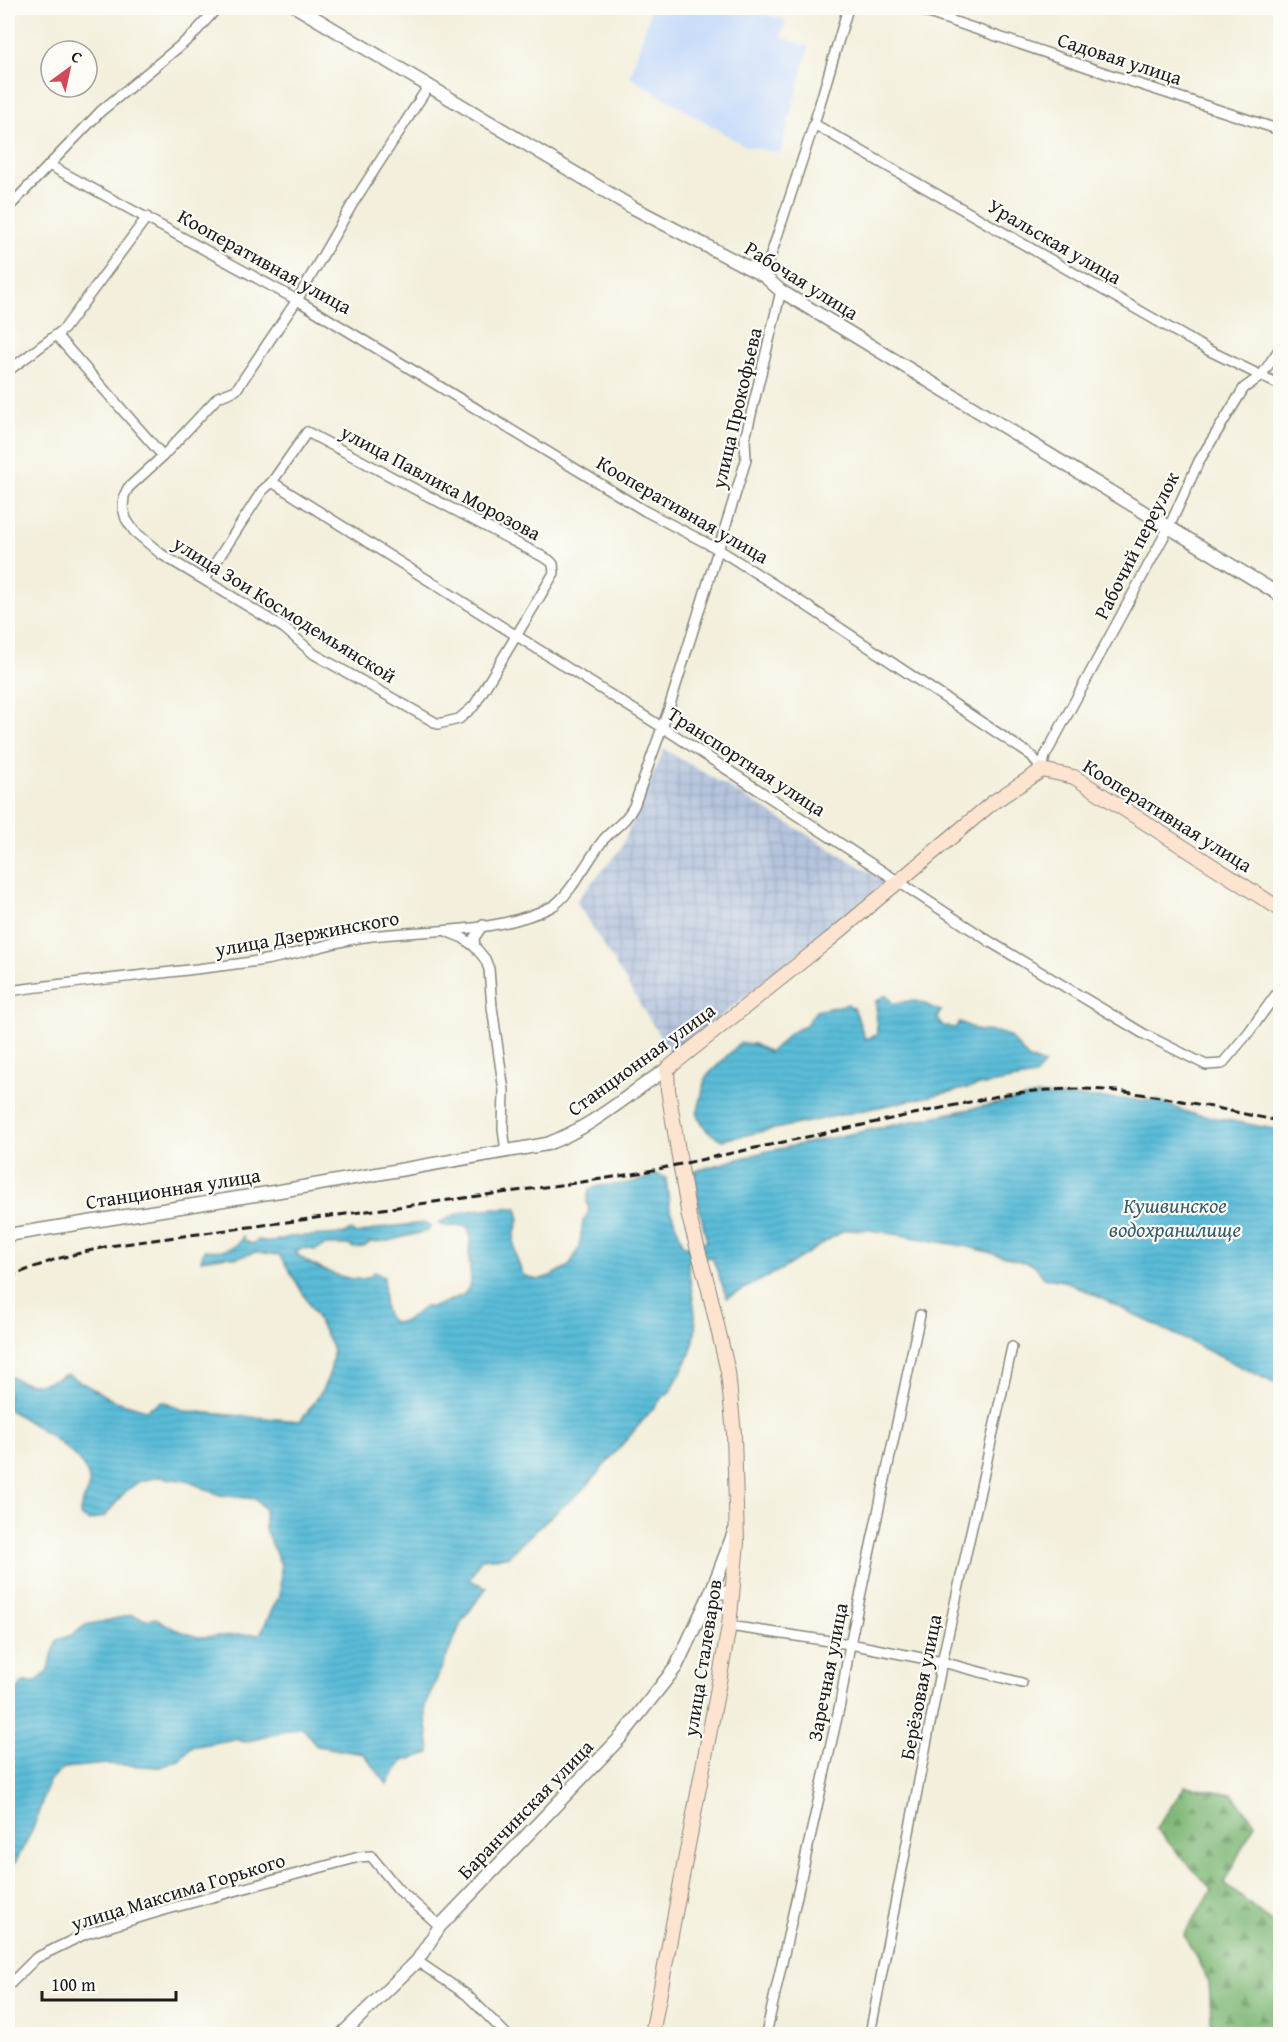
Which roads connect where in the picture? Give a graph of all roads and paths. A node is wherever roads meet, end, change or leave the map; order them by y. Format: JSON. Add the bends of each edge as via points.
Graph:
{"nodes":[{"id":1,"x":217,"y":8,"type":"edge"},
{"id":2,"x":298,"y":8,"type":"edge"},
{"id":3,"x":848,"y":8,"type":"edge"},
{"id":4,"x":914,"y":8,"type":"edge"},
{"id":5,"x":428,"y":87,"type":"junction"},
{"id":6,"x":814,"y":124,"type":"junction"},
{"id":7,"x":1281,"y":130,"type":"edge"},
{"id":8,"x":49,"y":165,"type":"junction"},
{"id":9,"x":8,"y":208,"type":"edge"},
{"id":10,"x":147,"y":217,"type":"junction"},
{"id":11,"x":764,"y":276,"type":"junction"},
{"id":12,"x":781,"y":291,"type":"junction"},
{"id":13,"x":297,"y":300,"type":"junction"},
{"id":14,"x":56,"y":334,"type":"junction"},
{"id":15,"x":1281,"y":348,"type":"edge"},
{"id":16,"x":8,"y":370,"type":"edge"},
{"id":17,"x":1261,"y":376,"type":"junction"},
{"id":18,"x":1281,"y":384,"type":"edge"},
{"id":19,"x":163,"y":456,"type":"junction"},
{"id":20,"x":272,"y":482,"type":"junction"},
{"id":21,"x":1169,"y":527,"type":"junction"},
{"id":22,"x":718,"y":549,"type":"junction"},
{"id":23,"x":554,"y":568,"type":"joint"},
{"id":24,"x":205,"y":579,"type":"junction"},
{"id":25,"x":1281,"y":595,"type":"edge"},
{"id":26,"x":516,"y":635,"type":"junction"},
{"id":27,"x":662,"y":728,"type":"junction"},
{"id":28,"x":1042,"y":770,"type":"junction"},
{"id":29,"x":634,"y":806,"type":"joint"},
{"id":30,"x":897,"y":881,"type":"junction"},
{"id":31,"x":1281,"y":909,"type":"edge"},
{"id":32,"x":483,"y":925,"type":"junction"},
{"id":33,"x":445,"y":931,"type":"junction"},
{"id":34,"x":475,"y":947,"type":"junction"},
{"id":35,"x":1281,"y":989,"type":"edge"},
{"id":36,"x":8,"y":991,"type":"edge"},
{"id":37,"x":667,"y":1069,"type":"junction"},
{"id":38,"x":506,"y":1152,"type":"junction"},
{"id":39,"x":8,"y":1236,"type":"edge"},
{"id":40,"x":920,"y":1315,"type":"dead end"},
{"id":41,"x":1012,"y":1347,"type":"dead end"},
{"id":42,"x":736,"y":1526,"type":"junction"},
{"id":43,"x":712,"y":1590,"type":"junction"},
{"id":44,"x":732,"y":1594,"type":"junction"},
{"id":45,"x":729,"y":1626,"type":"junction"},
{"id":46,"x":850,"y":1644,"type":"junction"},
{"id":47,"x":942,"y":1662,"type":"junction"},
{"id":48,"x":1022,"y":1683,"type":"dead end"},
{"id":49,"x":440,"y":1926,"type":"junction"},
{"id":50,"x":417,"y":1961,"type":"junction"},
{"id":51,"x":8,"y":1986,"type":"edge"},
{"id":52,"x":342,"y":2034,"type":"edge"},
{"id":53,"x":506,"y":2034,"type":"edge"},
{"id":54,"x":652,"y":2034,"type":"edge"},
{"id":55,"x":766,"y":2034,"type":"edge"},
{"id":56,"x":870,"y":2034,"type":"edge"}],
"edges":[{"from":1,"to":8,"type":"street","via":[[192,36],[101,111]]},
{"from":2,"to":5,"type":"street","name":"Рабочая улица"},
{"from":3,"to":6,"type":"street"},
{"from":4,"to":7,"type":"street","name":"Садовая улица"},
{"from":5,"to":11,"type":"street","name":"Рабочая улица","via":[[632,207]]},
{"from":5,"to":13,"type":"street","via":[[353,203]]},
{"from":6,"to":11,"type":"street"},
{"from":6,"to":17,"type":"street","name":"Уральская улица","via":[[1208,350]]},
{"from":8,"to":9,"type":"street"},
{"from":8,"to":10,"type":"street","name":"Кооперативная улица"},
{"from":10,"to":13,"type":"street","name":"Кооперативная улица"},
{"from":10,"to":14,"type":"street","via":[[78,312]]},
{"from":11,"to":12,"type":"street","name":"Рабочая улица"},
{"from":12,"to":21,"type":"street","name":"Рабочая улица"},
{"from":12,"to":22,"type":"street","name":"улица Прокофьева","via":[[745,439],[746,460]]},
{"from":13,"to":19,"type":"street","via":[[236,390],[218,397]]},
{"from":13,"to":22,"type":"street","name":"Кооперативная улица","via":[[645,511]]},
{"from":14,"to":16,"type":"street"},
{"from":14,"to":19,"type":"street"},
{"from":15,"to":17,"type":"street","name":"Рабочий переулок"},
{"from":17,"to":18,"type":"street","name":"Уральская улица"},
{"from":17,"to":21,"type":"street","name":"Рабочий переулок","via":[[1245,388],[1199,461]]},
{"from":19,"to":24,"type":"street","name":"улица Зои Космодемьянской","via":[[128,488],[123,507],[126,519],[161,554]]},
{"from":20,"to":23,"type":"street","name":"улица Павлика Морозова","via":[[307,432],[549,560]]},
{"from":20,"to":24,"type":"street"},
{"from":20,"to":26,"type":"street","name":"Транспортная улица"},
{"from":21,"to":25,"type":"street","name":"Рабочая улица"},
{"from":21,"to":28,"type":"street","name":"Рабочий переулок","via":[[1045,756]]},
{"from":22,"to":27,"type":"street","name":"улица Прокофьева"},
{"from":22,"to":28,"type":"street","name":"Кооперативная улица","via":[[1032,756]]},
{"from":23,"to":26,"type":"street","name":"улица Зои Космодемьянской"},
{"from":24,"to":26,"type":"street","name":"улица Зои Космодемьянской","via":[[284,628],[314,654],[438,723],[459,719],[474,706]]},
{"from":26,"to":27,"type":"street","name":"Транспортная улица"},
{"from":27,"to":29,"type":"street","name":"улица Прокофьева"},
{"from":27,"to":30,"type":"street","name":"Транспортная улица"},
{"from":28,"to":30,"type":"main road","name":"Станционная улица","via":[[992,803]]},
{"from":28,"to":31,"type":"main road","name":"Кооперативная улица","via":[[1074,777]]},
{"from":29,"to":32,"type":"street","name":"улица Дзержинского","via":[[627,820],[605,838],[553,906]]},
{"from":30,"to":35,"type":"street","name":"Транспортная улица","via":[[1093,1004],[1206,1065],[1222,1064]]},
{"from":30,"to":37,"type":"main road","name":"Станционная улица"},
{"from":32,"to":33,"type":"street","name":"улица Дзержинского"},
{"from":32,"to":34,"type":"street","via":[[474,938]]},
{"from":33,"to":34,"type":"street"},
{"from":33,"to":36,"type":"street","name":"улица Дзержинского","via":[[371,936],[206,969]]},
{"from":34,"to":38,"type":"street","via":[[489,969],[504,1091]]},
{"from":37,"to":38,"type":"street","name":"Станционная улица","via":[[579,1131],[548,1144]]},
{"from":37,"to":42,"type":"main road","name":"улица Сталеваров","via":[[689,1216],[730,1392]]},
{"from":38,"to":39,"type":"street","name":"Станционная улица"},
{"from":40,"to":46,"type":"street","name":"Заречная улица"},
{"from":41,"to":47,"type":"street","name":"Берёзовая улица"},
{"from":42,"to":43,"type":"street","name":"Баранчинская улица"},
{"from":42,"to":44,"type":"main road","name":"улица Сталеваров"},
{"from":43,"to":44,"type":"street"},
{"from":43,"to":49,"type":"street","name":"Баранчинская улица","via":[[676,1667],[621,1737]]},
{"from":44,"to":45,"type":"main road","name":"улица Сталеваров"},
{"from":45,"to":46,"type":"street"},
{"from":45,"to":54,"type":"main road","name":"улица Сталеваров"},
{"from":46,"to":47,"type":"street"},
{"from":46,"to":55,"type":"street","name":"Заречная улица"},
{"from":47,"to":48,"type":"street"},
{"from":47,"to":56,"type":"street","name":"Берёзовая улица"},
{"from":49,"to":50,"type":"street","name":"Баранчинская улица"},
{"from":49,"to":51,"type":"street","name":"улица Максима Горького","via":[[398,1889],[371,1856],[359,1857],[86,1934],[36,1958]]},
{"from":50,"to":52,"type":"street","name":"Баранчинская улица"},
{"from":50,"to":53,"type":"street","via":[[467,1995]]}]}
